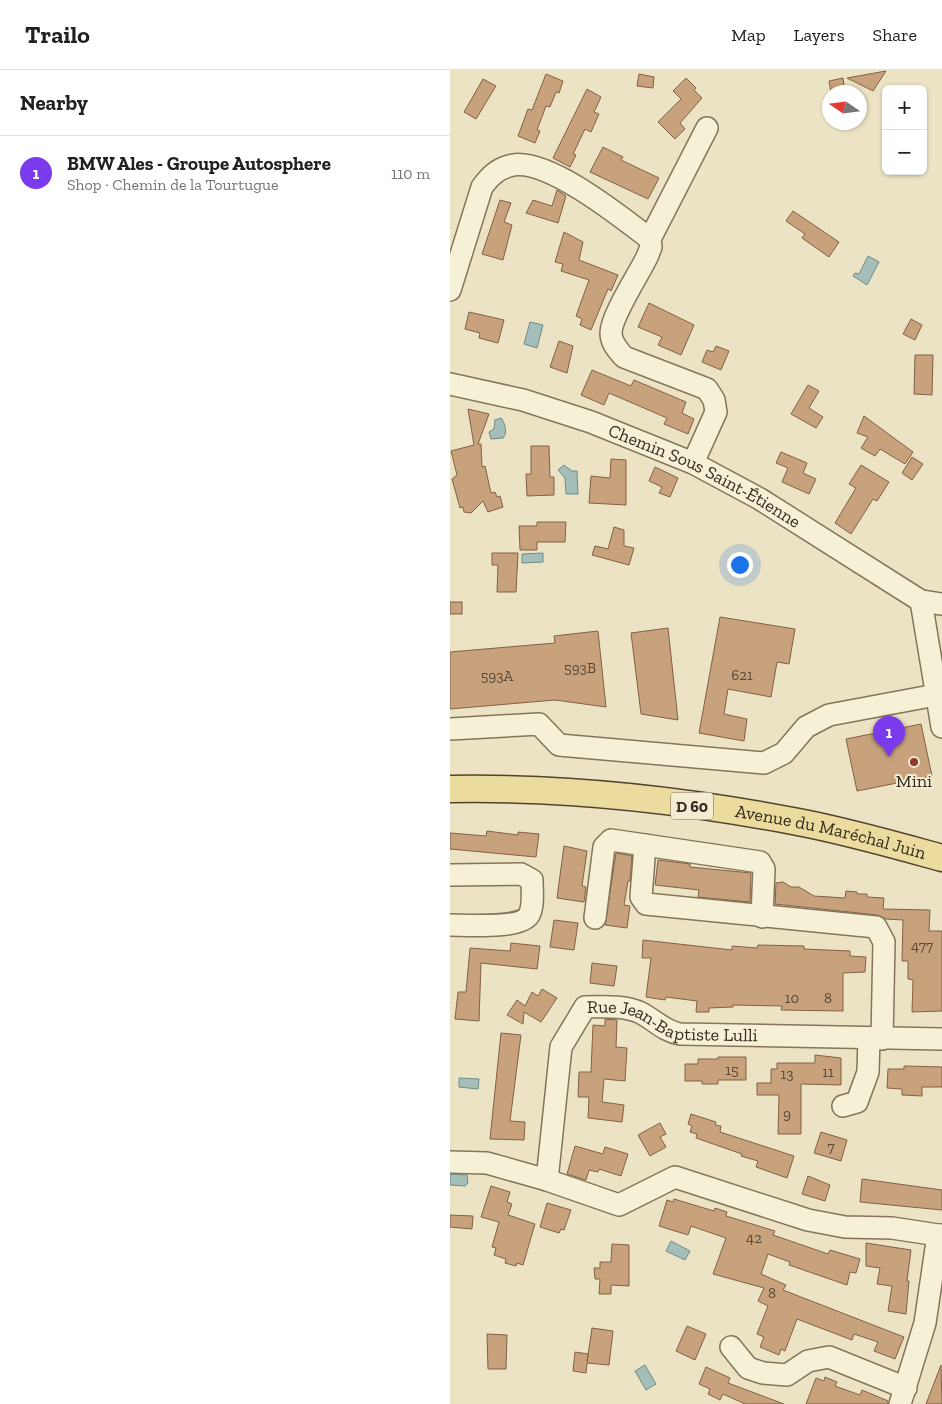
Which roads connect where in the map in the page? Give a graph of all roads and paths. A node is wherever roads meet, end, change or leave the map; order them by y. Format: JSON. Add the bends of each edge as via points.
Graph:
{"nodes":[{"id":1,"x":707,"y":128,"type":"dead end"},
{"id":2,"x":650,"y":239,"type":"junction"},
{"id":3,"x":450,"y":290,"type":"edge"},
{"id":4,"x":450,"y":384,"type":"edge"},
{"id":5,"x":693,"y":463,"type":"junction"},
{"id":6,"x":932,"y":602,"type":"edge"},
{"id":7,"x":936,"y":694,"type":"junction"},
{"id":8,"x":942,"y":727,"type":"edge"},
{"id":9,"x":450,"y":729,"type":"edge"},
{"id":10,"x":450,"y":789,"type":"edge"},
{"id":11,"x":645,"y":845,"type":"junction"},
{"id":12,"x":939,"y":855,"type":"edge"},
{"id":13,"x":450,"y":875,"type":"edge"},
{"id":14,"x":762,"y":917,"type":"junction"},
{"id":15,"x":595,"y":918,"type":"dead end"},
{"id":16,"x":450,"y":925,"type":"edge"},
{"id":17,"x":875,"y":1038,"type":"junction"},
{"id":18,"x":942,"y":1039,"type":"edge"},
{"id":19,"x":843,"y":1106,"type":"dead end"},
{"id":20,"x":450,"y":1162,"type":"edge"},
{"id":21,"x":547,"y":1180,"type":"junction"},
{"id":22,"x":940,"y":1235,"type":"edge"},
{"id":23,"x":731,"y":1347,"type":"dead end"},
{"id":24,"x":903,"y":1396,"type":"edge"}],
"edges":[{"from":1,"to":2,"type":"street"},
{"from":2,"to":3,"type":"street","via":[[576,186],[530,167],[514,165],[491,175],[482,187]]},
{"from":2,"to":5,"type":"street","via":[[647,258],[611,333],[614,346],[624,357],[707,389],[714,400],[716,412]]},
{"from":4,"to":5,"type":"street","name":"Chemin Sous Saint-Étienne","via":[[523,400],[582,419]]},
{"from":5,"to":6,"type":"street","name":"Chemin Sous Saint-Étienne","via":[[760,499]]},
{"from":6,"to":7,"type":"street"},
{"from":7,"to":8,"type":"street"},
{"from":7,"to":9,"type":"street","via":[[829,715],[806,727],[784,753],[764,763],[559,745],[539,724]]},
{"from":10,"to":12,"type":"main road","name":"Avenue du Maréchal Juin","number":"D 60","via":[[494,788],[647,799],[799,822]]},
{"from":11,"to":14,"type":"street","via":[[760,862],[764,870]]},
{"from":11,"to":14,"type":"street","via":[[641,897],[646,904]]},
{"from":11,"to":15,"type":"street","via":[[607,842]]},
{"from":13,"to":16,"type":"street","via":[[521,874],[532,880],[530,914],[523,921]]},
{"from":14,"to":17,"type":"street","via":[[876,927],[884,942]]},
{"from":17,"to":18,"type":"street","name":"Rue Jean-Baptiste Lulli"},
{"from":17,"to":19,"type":"street","via":[[868,1072],[856,1102]]},
{"from":17,"to":21,"type":"street","name":"Rue Jean-Baptiste Lulli","via":[[680,1034],[669,1032],[626,1008],[585,1007],[561,1047]]},
{"from":20,"to":21,"type":"street","via":[[487,1164]]},
{"from":21,"to":22,"type":"street","via":[[619,1205],[675,1177],[808,1220],[845,1227],[892,1228]]},
{"from":22,"to":24,"type":"street","via":[[925,1323]]},
{"from":23,"to":24,"type":"street","via":[[748,1368],[763,1373],[787,1375],[808,1361],[829,1357]]}]}
